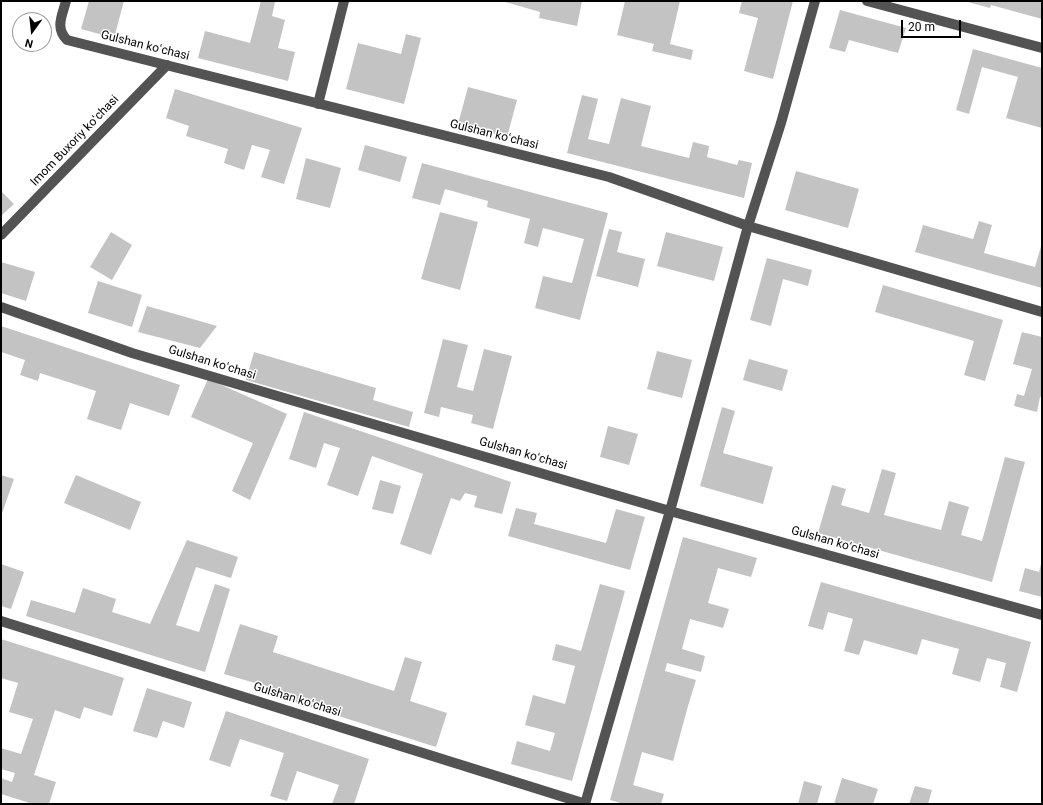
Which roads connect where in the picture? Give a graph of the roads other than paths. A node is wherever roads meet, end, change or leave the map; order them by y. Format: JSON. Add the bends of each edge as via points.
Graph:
{"nodes":[{"id":1,"x":66,"y":1,"type":"edge"},
{"id":2,"x":344,"y":1,"type":"edge"},
{"id":3,"x":814,"y":1,"type":"edge"},
{"id":4,"x":867,"y":1,"type":"edge"},
{"id":5,"x":1042,"y":48,"type":"edge"},
{"id":6,"x":167,"y":65,"type":"junction"},
{"id":7,"x":318,"y":104,"type":"junction"},
{"id":8,"x":748,"y":226,"type":"junction"},
{"id":9,"x":1,"y":235,"type":"edge"},
{"id":10,"x":1,"y":307,"type":"edge"},
{"id":11,"x":1042,"y":312,"type":"edge"},
{"id":12,"x":670,"y":511,"type":"junction"},
{"id":13,"x":1042,"y":615,"type":"edge"},
{"id":14,"x":1,"y":621,"type":"edge"},
{"id":15,"x":585,"y":804,"type":"edge"}],
"edges":[{"from":1,"to":6,"type":"street","name":"Gulshan koʻchasi","via":[[60,26],[67,40]]},
{"from":2,"to":7,"type":"street"},
{"from":3,"to":8,"type":"street","via":[[781,122]]},
{"from":4,"to":5,"type":"street"},
{"from":6,"to":7,"type":"street","name":"Gulshan koʻchasi"},
{"from":6,"to":9,"type":"street","name":"Imom Buxoriy koʻchasi"},
{"from":7,"to":8,"type":"street","name":"Gulshan koʻchasi","via":[[609,178]]},
{"from":8,"to":11,"type":"street","name":"Gulshan koʻchasi"},
{"from":8,"to":12,"type":"street"},
{"from":10,"to":12,"type":"street","name":"Gulshan koʻchasi","via":[[132,353]]},
{"from":12,"to":13,"type":"street","name":"Gulshan koʻchasi"},
{"from":12,"to":15,"type":"street"},
{"from":14,"to":15,"type":"street","name":"Gulshan koʻchasi"}]}
